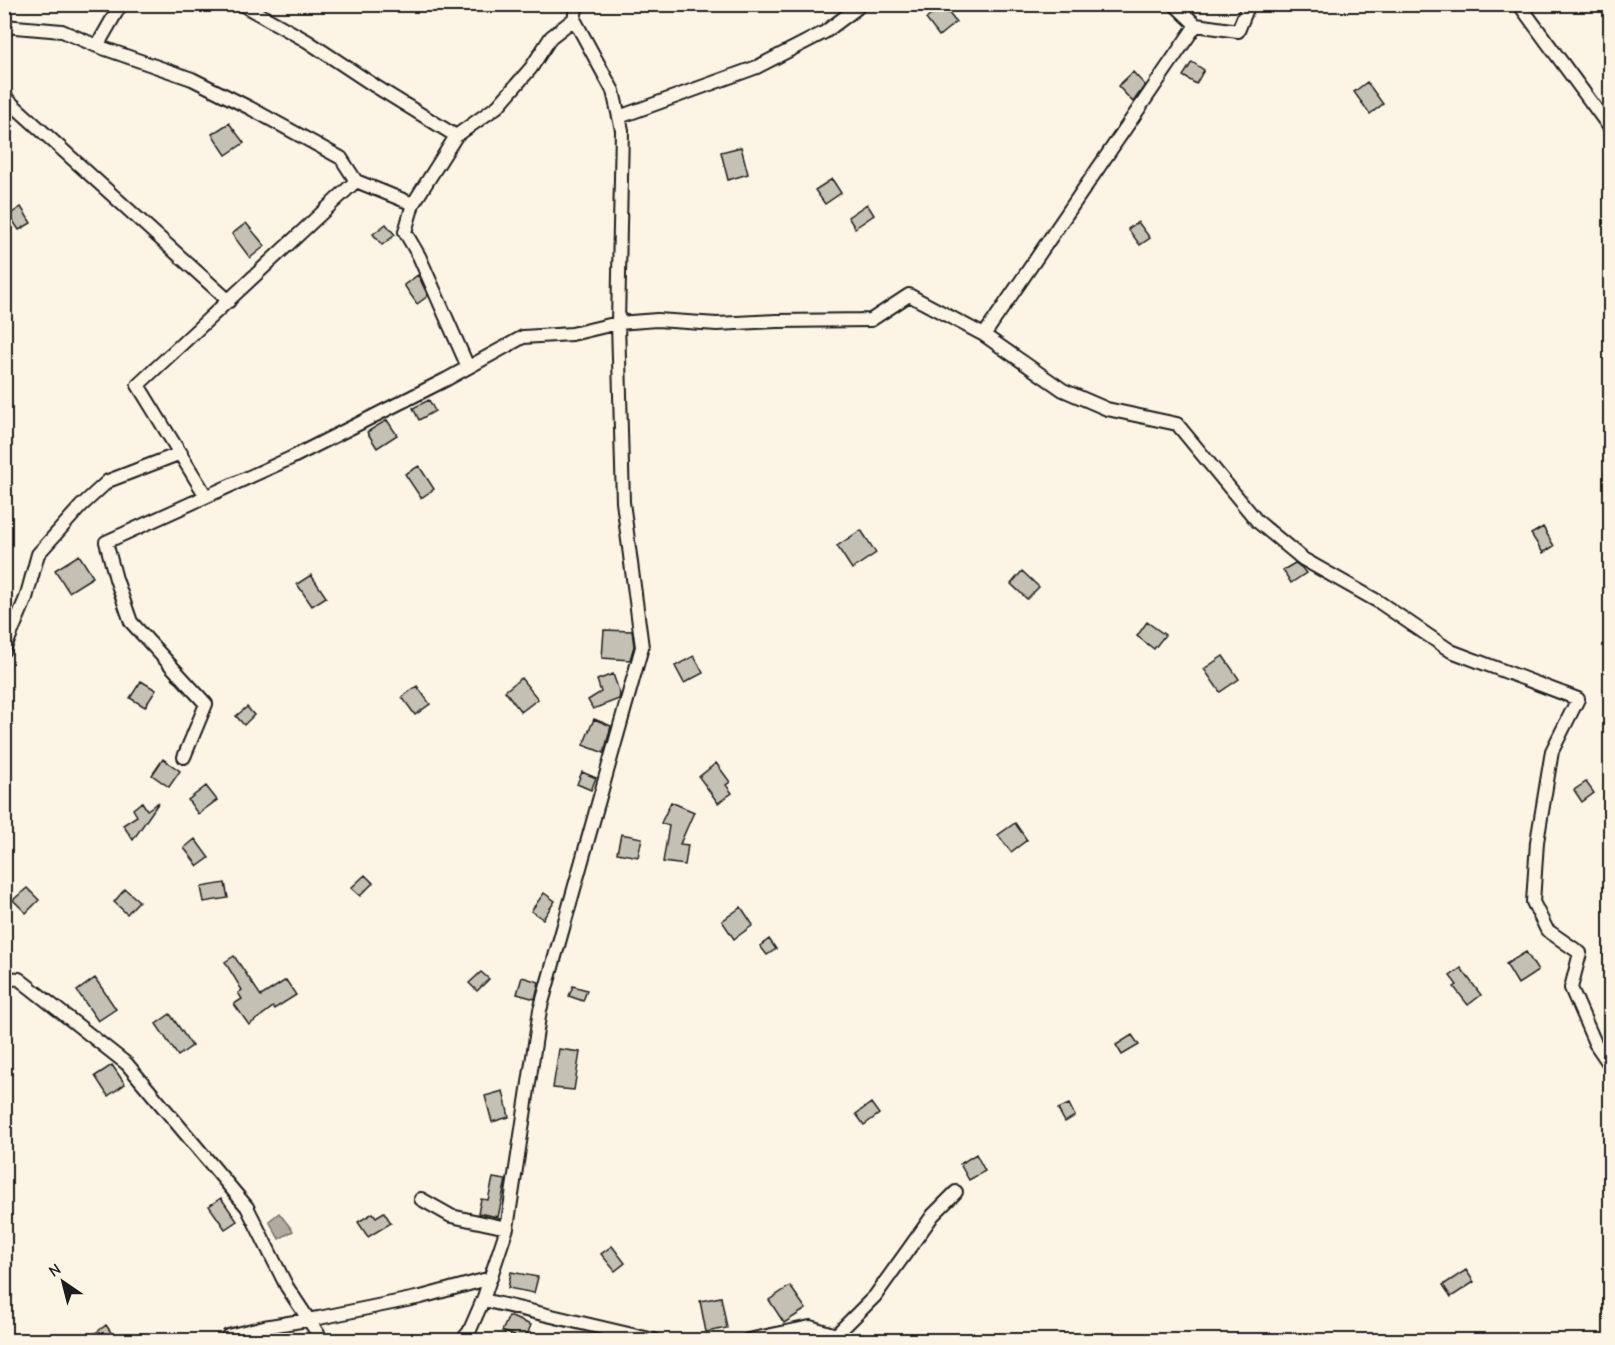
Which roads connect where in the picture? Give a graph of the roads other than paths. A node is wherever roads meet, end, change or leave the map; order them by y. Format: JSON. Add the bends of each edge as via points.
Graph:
{"nodes":[{"id":1,"x":121,"y":4,"type":"edge"},
{"id":2,"x":241,"y":4,"type":"edge"},
{"id":3,"x":577,"y":4,"type":"edge"},
{"id":4,"x":1174,"y":4,"type":"edge"},
{"id":5,"x":1249,"y":4,"type":"edge"},
{"id":6,"x":1519,"y":4,"type":"edge"},
{"id":7,"x":857,"y":8,"type":"dead end"},
{"id":8,"x":574,"y":19,"type":"junction"},
{"id":9,"x":1196,"y":25,"type":"junction"},
{"id":10,"x":4,"y":26,"type":"edge"},
{"id":11,"x":97,"y":46,"type":"junction"},
{"id":12,"x":4,"y":95,"type":"edge"},
{"id":13,"x":619,"y":117,"type":"junction"},
{"id":14,"x":1611,"y":128,"type":"edge"},
{"id":15,"x":456,"y":136,"type":"junction"},
{"id":16,"x":356,"y":181,"type":"junction"},
{"id":17,"x":413,"y":204,"type":"junction"},
{"id":18,"x":230,"y":301,"type":"junction"},
{"id":19,"x":618,"y":323,"type":"junction"},
{"id":20,"x":984,"y":335,"type":"junction"},
{"id":21,"x":468,"y":367,"type":"junction"},
{"id":22,"x":181,"y":453,"type":"junction"},
{"id":23,"x":206,"y":496,"type":"junction"},
{"id":24,"x":4,"y":650,"type":"edge"},
{"id":25,"x":184,"y":757,"type":"dead end"},
{"id":26,"x":4,"y":978,"type":"edge"},
{"id":27,"x":1611,"y":1065,"type":"edge"},
{"id":28,"x":957,"y":1192,"type":"dead end"},
{"id":29,"x":421,"y":1199,"type":"dead end"},
{"id":30,"x":507,"y":1228,"type":"junction"},
{"id":31,"x":491,"y":1278,"type":"junction"},
{"id":32,"x":483,"y":1300,"type":"junction"},
{"id":33,"x":309,"y":1320,"type":"junction"},
{"id":34,"x":228,"y":1336,"type":"dead end"},
{"id":35,"x":840,"y":1338,"type":"edge"},
{"id":36,"x":322,"y":1341,"type":"edge"},
{"id":37,"x":462,"y":1341,"type":"edge"},
{"id":38,"x":654,"y":1341,"type":"edge"},
{"id":39,"x":748,"y":1341,"type":"edge"}],
"edges":[{"from":1,"to":11,"type":"street"},
{"from":2,"to":15,"type":"street"},
{"from":3,"to":8,"type":"street"},
{"from":4,"to":9,"type":"street"},
{"from":5,"to":9,"type":"street","via":[[1238,31]]},
{"from":6,"to":14,"type":"street"},
{"from":7,"to":13,"type":"street","via":[[825,32],[757,67]]},
{"from":8,"to":13,"type":"street","via":[[613,91]]},
{"from":8,"to":15,"type":"street","via":[[551,37],[531,68],[498,106]]},
{"from":9,"to":20,"type":"street"},
{"from":10,"to":11,"type":"street","via":[[62,31]]},
{"from":11,"to":16,"type":"street","via":[[192,79],[250,108],[341,158]]},
{"from":12,"to":18,"type":"street"},
{"from":13,"to":19,"type":"street","via":[[622,130]]},
{"from":15,"to":17,"type":"street"},
{"from":16,"to":17,"type":"street"},
{"from":16,"to":18,"type":"street"},
{"from":17,"to":21,"type":"street","via":[[405,232]]},
{"from":18,"to":22,"type":"street","via":[[138,385]]},
{"from":19,"to":20,"type":"street","via":[[871,320],[909,295]]},
{"from":19,"to":21,"type":"street","via":[[572,334],[523,337]]},
{"from":19,"to":30,"type":"street","via":[[623,502],[642,647],[540,1010]]},
{"from":20,"to":27,"type":"street","via":[[1063,390],[1107,409],[1177,424],[1257,521],[1303,559],[1378,602],[1451,651],[1578,699],[1552,751],[1537,842],[1533,902],[1547,930],[1580,953],[1571,988],[1595,1043]]},
{"from":21,"to":23,"type":"street","via":[[291,458]]},
{"from":22,"to":23,"type":"street"},
{"from":22,"to":24,"type":"street","via":[[108,481],[81,506],[38,554],[26,598]]},
{"from":23,"to":25,"type":"street","via":[[106,542],[131,622],[206,704]]},
{"from":26,"to":33,"type":"street","via":[[19,979],[127,1064],[247,1207],[287,1287]]},
{"from":28,"to":35,"type":"street","via":[[933,1215]]},
{"from":29,"to":30,"type":"street","via":[[451,1216]]},
{"from":30,"to":31,"type":"street"},
{"from":31,"to":32,"type":"street"},
{"from":31,"to":33,"type":"street","via":[[421,1298]]},
{"from":32,"to":37,"type":"street"},
{"from":32,"to":38,"type":"street"},
{"from":33,"to":34,"type":"street"},
{"from":33,"to":36,"type":"street"},
{"from":35,"to":39,"type":"street","via":[[810,1327]]}]}
